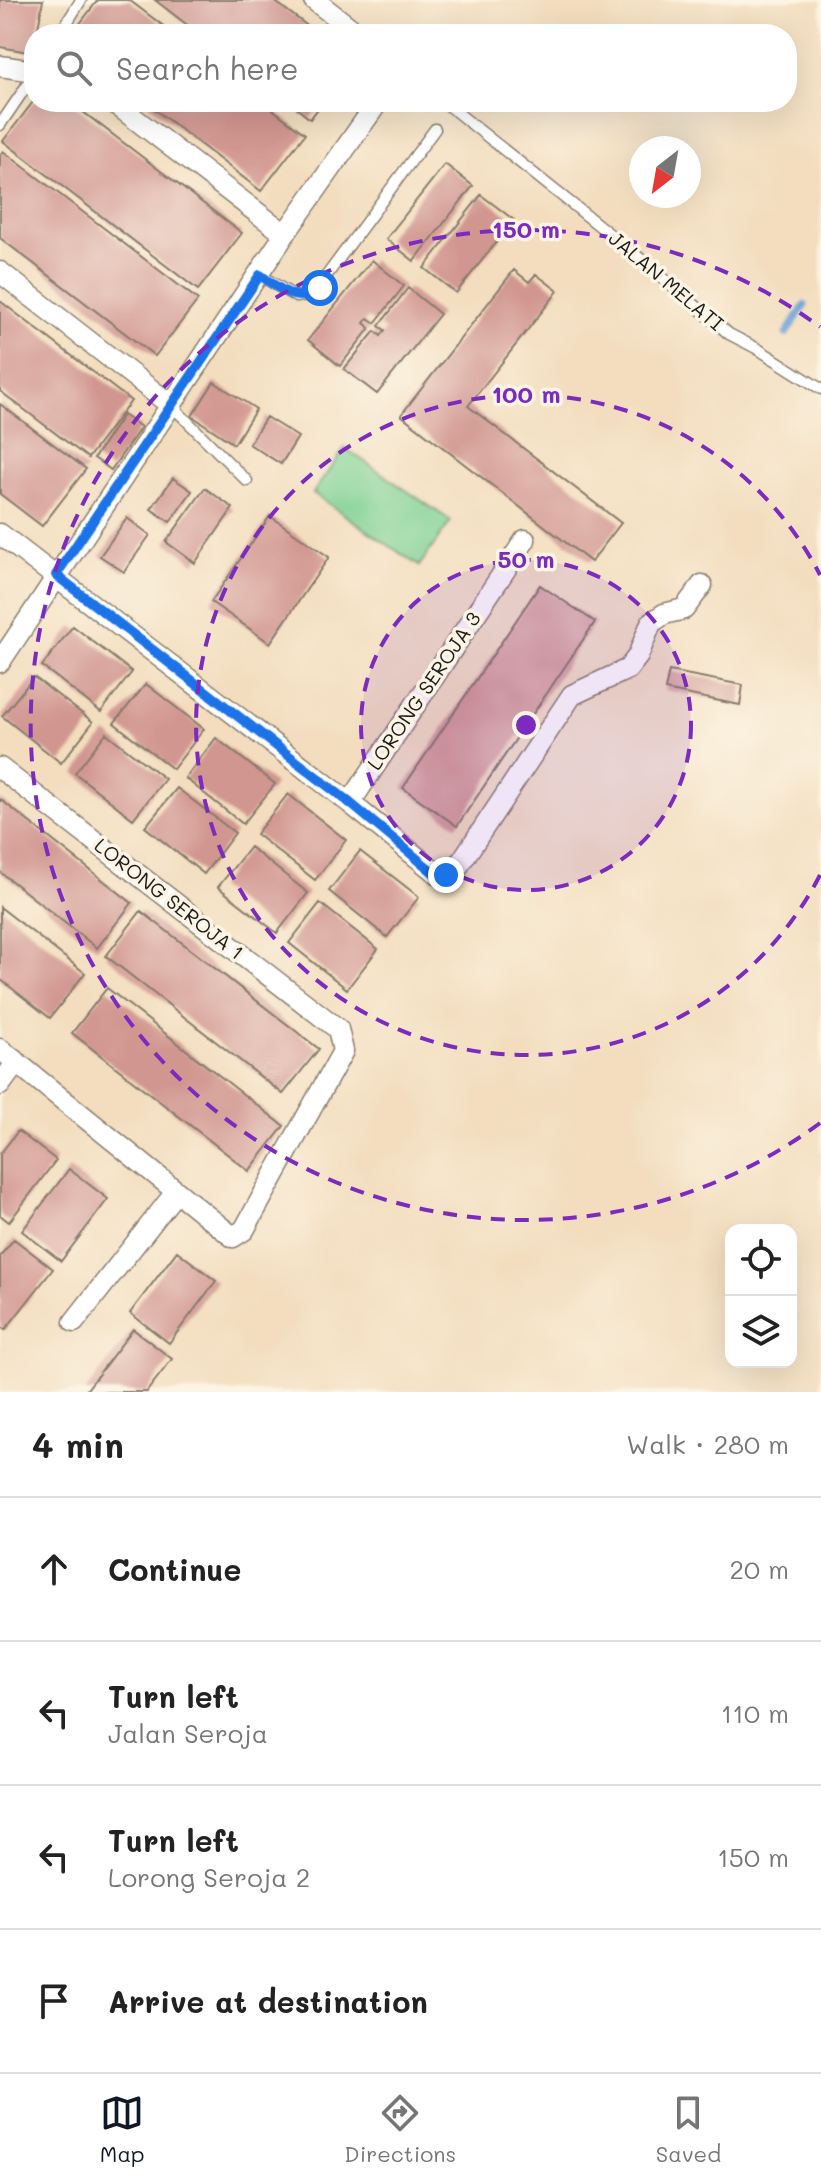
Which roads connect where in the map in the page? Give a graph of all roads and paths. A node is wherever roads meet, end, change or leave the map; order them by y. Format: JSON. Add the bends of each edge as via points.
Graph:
{"nodes":[{"id":1,"x":81,"y":0,"type":"edge"},
{"id":2,"x":314,"y":0,"type":"edge"},
{"id":3,"x":66,"y":24,"type":"edge"},
{"id":4,"x":345,"y":24,"type":"edge"},
{"id":5,"x":0,"y":66,"type":"edge"},
{"id":6,"x":24,"y":71,"type":"edge"},
{"id":7,"x":24,"y":88,"type":"edge"},
{"id":8,"x":126,"y":112,"type":"edge"},
{"id":9,"x":371,"y":112,"type":"edge"},
{"id":10,"x":457,"y":112,"type":"edge"},
{"id":11,"x":0,"y":125,"type":"edge"},
{"id":12,"x":435,"y":129,"type":"dead end"},
{"id":13,"x":285,"y":234,"type":"junction"},
{"id":14,"x":0,"y":272,"type":"edge"},
{"id":15,"x":260,"y":275,"type":"junction"},
{"id":16,"x":821,"y":389,"type":"edge"},
{"id":17,"x":172,"y":406,"type":"junction"},
{"id":18,"x":247,"y":481,"type":"dead end"},
{"id":19,"x":0,"y":534,"type":"edge"},
{"id":20,"x":525,"y":540,"type":"dead end"},
{"id":21,"x":56,"y":575,"type":"junction"},
{"id":22,"x":702,"y":585,"type":"dead end"},
{"id":23,"x":0,"y":662,"type":"edge"},
{"id":24,"x":0,"y":768,"type":"edge"},
{"id":25,"x":350,"y":803,"type":"junction"},
{"id":26,"x":0,"y":1049,"type":"edge"},
{"id":27,"x":17,"y":1062,"type":"junction"},
{"id":28,"x":0,"y":1085,"type":"edge"},
{"id":29,"x":176,"y":1192,"type":"junction"},
{"id":30,"x":74,"y":1322,"type":"dead end"}],
"edges":[{"from":1,"to":3,"type":"lane"},
{"from":2,"to":4,"type":"street"},
{"from":5,"to":6,"type":"street"},
{"from":7,"to":11,"type":"lane"},
{"from":8,"to":13,"type":"street"},
{"from":9,"to":13,"type":"street"},
{"from":10,"to":16,"type":"lane","name":"JALAN MELATI","via":[[729,334]]},
{"from":12,"to":15,"type":"lane","via":[[313,294],[296,297]]},
{"from":13,"to":15,"type":"street"},
{"from":14,"to":17,"type":"street"},
{"from":15,"to":17,"type":"street"},
{"from":17,"to":18,"type":"lane"},
{"from":17,"to":21,"type":"street"},
{"from":19,"to":21,"type":"street"},
{"from":20,"to":25,"type":"street","name":"LORONG SEROJA 3"},
{"from":21,"to":23,"type":"street"},
{"from":21,"to":25,"type":"street"},
{"from":22,"to":25,"type":"street","via":[[684,609],[651,623],[628,669],[572,695],[457,868],[446,875],[433,872]]},
{"from":24,"to":29,"type":"street","name":"LORONG SEROJA 1","via":[[338,1029],[343,1051],[244,1230],[233,1237]]},
{"from":26,"to":27,"type":"street"},
{"from":27,"to":28,"type":"street"},
{"from":27,"to":29,"type":"street"},
{"from":29,"to":30,"type":"street"}]}
